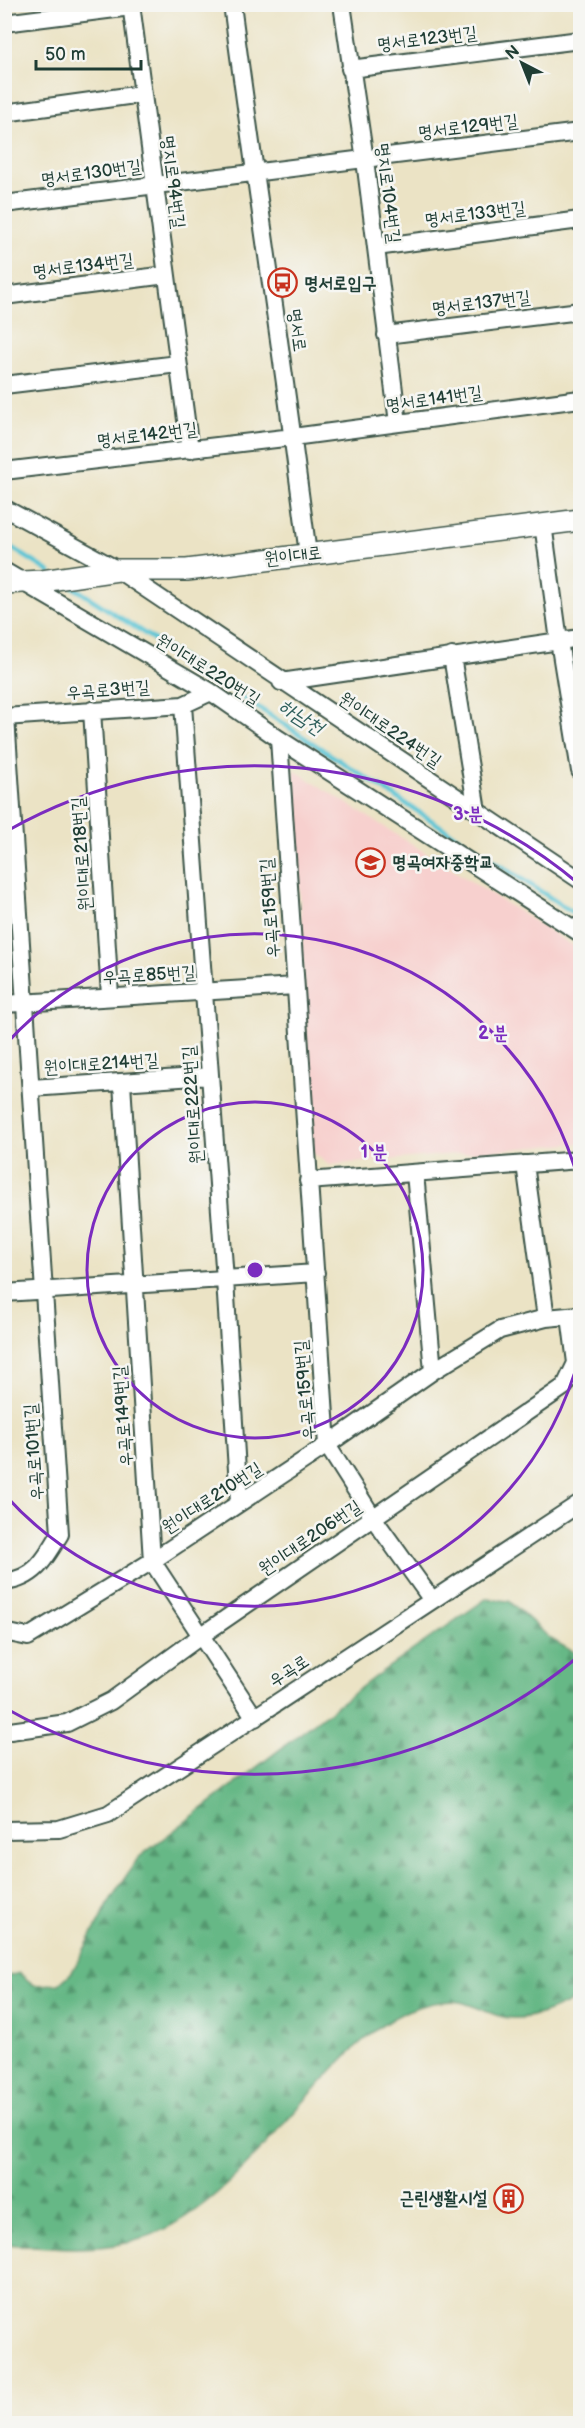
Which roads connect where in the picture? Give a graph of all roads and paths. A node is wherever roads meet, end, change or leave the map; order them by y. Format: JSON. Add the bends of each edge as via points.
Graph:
{"nodes":[{"id":1,"x":232,"y":4,"type":"edge"},
{"id":2,"x":342,"y":4,"type":"edge"},
{"id":3,"x":131,"y":6,"type":"edge"},
{"id":4,"x":4,"y":23,"type":"edge"},
{"id":5,"x":580,"y":40,"type":"edge"},
{"id":6,"x":350,"y":69,"type":"junction"},
{"id":7,"x":142,"y":94,"type":"junction"},
{"id":8,"x":4,"y":113,"type":"edge"},
{"id":9,"x":580,"y":132,"type":"edge"},
{"id":10,"x":365,"y":160,"type":"junction"},
{"id":11,"x":254,"y":172,"type":"junction"},
{"id":12,"x":153,"y":184,"type":"junction"},
{"id":13,"x":4,"y":204,"type":"edge"},
{"id":14,"x":580,"y":220,"type":"edge"},
{"id":15,"x":376,"y":247,"type":"junction"},
{"id":16,"x":166,"y":275,"type":"junction"},
{"id":17,"x":4,"y":296,"type":"edge"},
{"id":18,"x":580,"y":310,"type":"edge"},
{"id":19,"x":386,"y":335,"type":"junction"},
{"id":20,"x":177,"y":364,"type":"junction"},
{"id":21,"x":4,"y":385,"type":"edge"},
{"id":22,"x":580,"y":399,"type":"edge"},
{"id":23,"x":398,"y":423,"type":"junction"},
{"id":24,"x":293,"y":437,"type":"junction"},
{"id":25,"x":190,"y":450,"type":"junction"},
{"id":26,"x":4,"y":471,"type":"edge"},
{"id":27,"x":4,"y":508,"type":"edge"},
{"id":28,"x":580,"y":520,"type":"edge"},
{"id":29,"x":543,"y":524,"type":"junction"},
{"id":30,"x":308,"y":555,"type":"junction"},
{"id":31,"x":4,"y":571,"type":"edge"},
{"id":32,"x":111,"y":571,"type":"junction"},
{"id":33,"x":24,"y":582,"type":"edge"},
{"id":34,"x":580,"y":638,"type":"edge"},
{"id":35,"x":559,"y":640,"type":"junction"},
{"id":36,"x":453,"y":656,"type":"junction"},
{"id":37,"x":282,"y":682,"type":"junction"},
{"id":38,"x":211,"y":692,"type":"junction"},
{"id":39,"x":183,"y":705,"type":"junction"},
{"id":40,"x":92,"y":710,"type":"junction"},
{"id":41,"x":5,"y":717,"type":"edge"},
{"id":42,"x":279,"y":739,"type":"junction"},
{"id":43,"x":580,"y":771,"type":"edge"},
{"id":44,"x":477,"y":811,"type":"junction"},
{"id":45,"x":580,"y":880,"type":"edge"},
{"id":46,"x":580,"y":933,"type":"edge"},
{"id":47,"x":295,"y":986,"type":"junction"},
{"id":48,"x":204,"y":992,"type":"junction"},
{"id":49,"x":110,"y":996,"type":"junction"},
{"id":50,"x":24,"y":1003,"type":"junction"},
{"id":51,"x":4,"y":1004,"type":"edge"},
{"id":52,"x":210,"y":1076,"type":"junction"},
{"id":53,"x":122,"y":1083,"type":"junction"},
{"id":54,"x":31,"y":1088,"type":"junction"},
{"id":55,"x":580,"y":1160,"type":"edge"},
{"id":56,"x":525,"y":1164,"type":"junction"},
{"id":57,"x":415,"y":1173,"type":"junction"},
{"id":58,"x":309,"y":1181,"type":"junction"},
{"id":59,"x":316,"y":1273,"type":"junction"},
{"id":60,"x":225,"y":1280,"type":"junction"},
{"id":61,"x":135,"y":1286,"type":"junction"},
{"id":62,"x":42,"y":1290,"type":"junction"},
{"id":63,"x":4,"y":1293,"type":"edge"},
{"id":64,"x":575,"y":1315,"type":"edge"},
{"id":65,"x":546,"y":1318,"type":"junction"},
{"id":66,"x":433,"y":1371,"type":"junction"},
{"id":67,"x":327,"y":1445,"type":"junction"},
{"id":68,"x":239,"y":1503,"type":"junction"},
{"id":69,"x":580,"y":1503,"type":"edge"},
{"id":70,"x":374,"y":1519,"type":"junction"},
{"id":71,"x":152,"y":1561,"type":"junction"},
{"id":72,"x":4,"y":1582,"type":"edge"},
{"id":73,"x":432,"y":1600,"type":"junction"},
{"id":74,"x":4,"y":1632,"type":"edge"},
{"id":75,"x":202,"y":1635,"type":"junction"},
{"id":76,"x":255,"y":1718,"type":"junction"},
{"id":77,"x":4,"y":1730,"type":"edge"},
{"id":78,"x":4,"y":1830,"type":"edge"}],
"edges":[{"from":1,"to":11,"type":"street","name":"명서로"},
{"from":2,"to":6,"type":"street","name":"명지로104번길"},
{"from":3,"to":4,"type":"street"},
{"from":3,"to":7,"type":"street","name":"명지로94번길"},
{"from":5,"to":6,"type":"street","name":"명서로123번길"},
{"from":6,"to":10,"type":"street","name":"명지로104번길"},
{"from":7,"to":8,"type":"street"},
{"from":7,"to":12,"type":"street","name":"명지로94번길"},
{"from":9,"to":10,"type":"street","name":"명서로129번길"},
{"from":10,"to":11,"type":"street","name":"명서로129번길"},
{"from":10,"to":15,"type":"street","name":"명지로104번길"},
{"from":11,"to":12,"type":"street","name":"명서로130번길"},
{"from":11,"to":24,"type":"street","name":"명서로"},
{"from":12,"to":13,"type":"street","name":"명서로130번길"},
{"from":12,"to":16,"type":"street","name":"명지로94번길"},
{"from":14,"to":15,"type":"street","name":"명서로133번길"},
{"from":15,"to":19,"type":"street","name":"명지로104번길"},
{"from":16,"to":17,"type":"street","name":"명서로134번길"},
{"from":16,"to":20,"type":"street","name":"명지로94번길"},
{"from":18,"to":19,"type":"street","name":"명서로137번길"},
{"from":19,"to":23,"type":"street","name":"명지로104번길"},
{"from":20,"to":21,"type":"street"},
{"from":20,"to":25,"type":"street","name":"명지로94번길"},
{"from":22,"to":23,"type":"street","name":"명서로141번길"},
{"from":23,"to":24,"type":"street","name":"명서로141번길"},
{"from":24,"to":25,"type":"street","name":"명서로142번길"},
{"from":24,"to":30,"type":"street","name":"명서로"},
{"from":25,"to":26,"type":"street","name":"명서로142번길"},
{"from":27,"to":32,"type":"street","name":"원이대로224번길"},
{"from":28,"to":29,"type":"main road","name":"원이대로"},
{"from":29,"to":30,"type":"main road","name":"원이대로"},
{"from":29,"to":35,"type":"street"},
{"from":30,"to":32,"type":"main road","name":"원이대로","via":[[187,570]]},
{"from":31,"to":33,"type":"street","name":"원이대로220번길"},
{"from":32,"to":33,"type":"main road","name":"원이대로"},
{"from":32,"to":37,"type":"street","name":"원이대로224번길"},
{"from":33,"to":38,"type":"street","name":"원이대로220번길"},
{"from":34,"to":35,"type":"street","name":"원이대로224번길"},
{"from":35,"to":36,"type":"street","name":"원이대로224번길"},
{"from":35,"to":43,"type":"street"},
{"from":36,"to":37,"type":"street","name":"원이대로224번길"},
{"from":36,"to":44,"type":"street","name":"원이대로224번길"},
{"from":37,"to":44,"type":"street","name":"원이대로224번길"},
{"from":38,"to":39,"type":"street","name":"우곡로3번길"},
{"from":38,"to":42,"type":"street","name":"원이대로220번길"},
{"from":39,"to":40,"type":"street","name":"우곡로3번길"},
{"from":39,"to":48,"type":"street","name":"원이대로222번길"},
{"from":40,"to":41,"type":"street","name":"우곡로3번길"},
{"from":40,"to":49,"type":"street","name":"원이대로218번길"},
{"from":41,"to":50,"type":"street","name":"원이대로214번길"},
{"from":42,"to":46,"type":"street","name":"원이대로220번길"},
{"from":42,"to":47,"type":"street","name":"우곡로159번길"},
{"from":44,"to":45,"type":"street","name":"원이대로224번길"},
{"from":47,"to":48,"type":"street","name":"우곡로85번길"},
{"from":47,"to":58,"type":"street","name":"우곡로159번길"},
{"from":48,"to":49,"type":"street","name":"우곡로85번길"},
{"from":48,"to":52,"type":"street","name":"원이대로222번길"},
{"from":49,"to":50,"type":"street","name":"우곡로85번길"},
{"from":50,"to":51,"type":"street","name":"우곡로85번길"},
{"from":50,"to":54,"type":"street","name":"원이대로214번길"},
{"from":52,"to":53,"type":"street","name":"원이대로214번길"},
{"from":52,"to":54,"type":"street","name":"원이대로214번길"},
{"from":52,"to":60,"type":"street","name":"원이대로222번길"},
{"from":53,"to":54,"type":"street","name":"원이대로214번길"},
{"from":53,"to":61,"type":"street","name":"우곡로149번길"},
{"from":54,"to":62,"type":"street","name":"원이대로214번길"},
{"from":55,"to":56,"type":"street"},
{"from":56,"to":57,"type":"street"},
{"from":56,"to":65,"type":"street"},
{"from":57,"to":58,"type":"street"},
{"from":57,"to":66,"type":"street"},
{"from":58,"to":59,"type":"street","name":"우곡로159번길"},
{"from":59,"to":60,"type":"street"},
{"from":59,"to":67,"type":"street","name":"우곡로159번길"},
{"from":60,"to":61,"type":"street"},
{"from":60,"to":68,"type":"street","name":"원이대로222번길"},
{"from":61,"to":62,"type":"street"},
{"from":61,"to":71,"type":"street","name":"우곡로149번길"},
{"from":62,"to":63,"type":"street"},
{"from":62,"to":72,"type":"street","name":"우곡로101번길","via":[[60,1534],[41,1566],[14,1581]]},
{"from":64,"to":65,"type":"street","name":"원이대로210번길"},
{"from":64,"to":70,"type":"street","name":"원이대로206번길","via":[[576,1363],[565,1386]]},
{"from":65,"to":66,"type":"street","name":"원이대로210번길","via":[[501,1330]]},
{"from":66,"to":67,"type":"street","name":"원이대로210번길"},
{"from":67,"to":68,"type":"street","name":"원이대로210번길"},
{"from":67,"to":70,"type":"street","name":"우곡로159번길"},
{"from":68,"to":71,"type":"street","name":"원이대로210번길"},
{"from":69,"to":73,"type":"street","name":"우곡로"},
{"from":70,"to":73,"type":"street","name":"우곡로159번길"},
{"from":70,"to":75,"type":"street","name":"원이대로206번길"},
{"from":71,"to":74,"type":"street","name":"원이대로210번길","via":[[28,1637]]},
{"from":71,"to":75,"type":"street"},
{"from":73,"to":76,"type":"street","name":"우곡로"},
{"from":75,"to":76,"type":"street"},
{"from":75,"to":77,"type":"street","name":"원이대로206번길","via":[[111,1701],[67,1724]]},
{"from":76,"to":78,"type":"street","name":"우곡로","via":[[108,1814],[59,1829]]}]}
